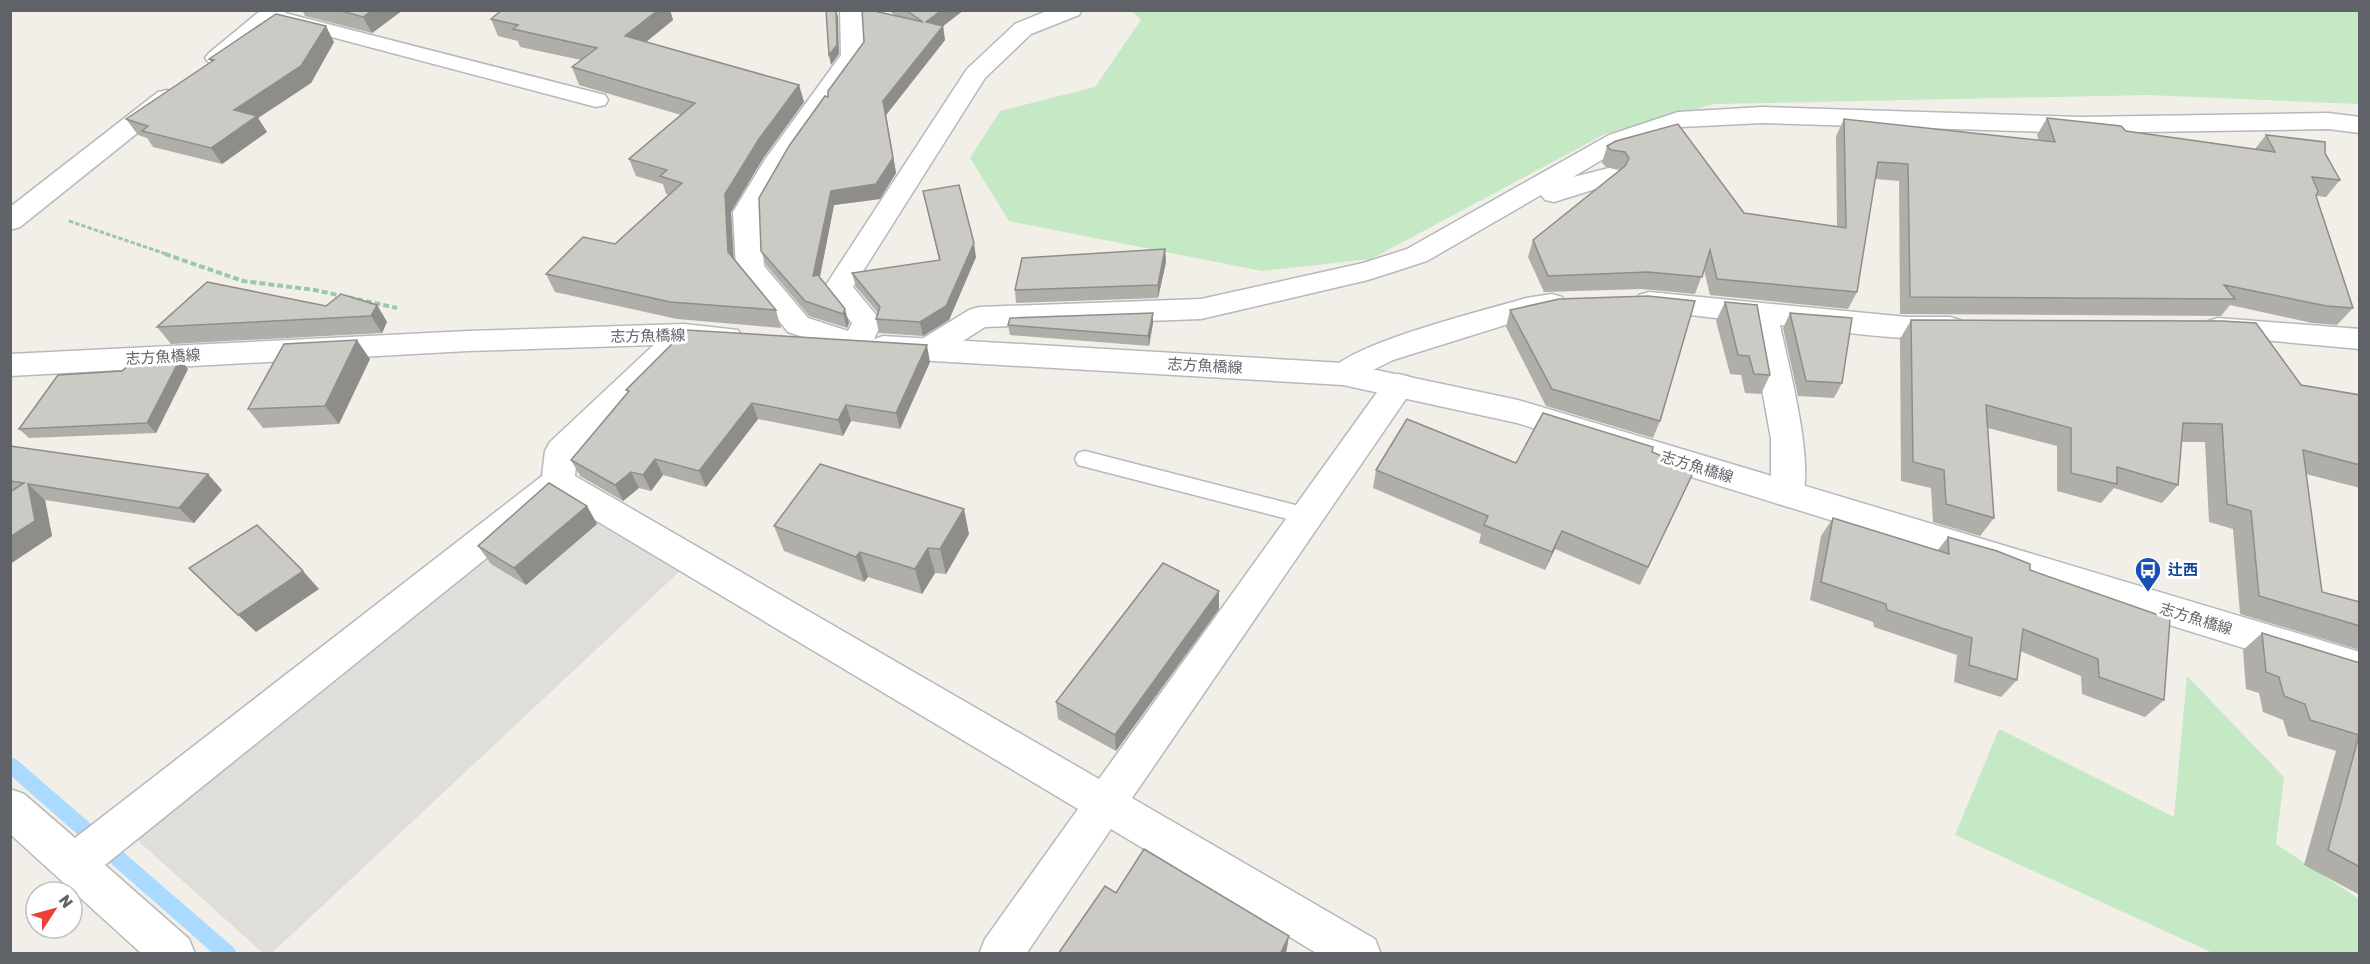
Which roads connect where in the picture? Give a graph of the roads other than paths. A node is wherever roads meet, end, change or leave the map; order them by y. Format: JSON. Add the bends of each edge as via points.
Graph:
{"nodes":[{"id":1,"x":851,"y":10,"type":"edge"},
{"id":2,"x":1071,"y":10,"type":"edge"},
{"id":3,"x":273,"y":13,"type":"edge"},
{"id":4,"x":596,"y":100,"type":"dead end"},
{"id":5,"x":2360,"y":124,"type":"edge"},
{"id":6,"x":1609,"y":176,"type":"edge"},
{"id":7,"x":1505,"y":203,"type":"junction"},
{"id":8,"x":19,"y":214,"type":"edge"},
{"id":9,"x":1618,"y":302,"type":"edge"},
{"id":10,"x":1583,"y":303,"type":"edge"},
{"id":11,"x":1763,"y":313,"type":"junction"},
{"id":12,"x":1978,"y":327,"type":"edge"},
{"id":13,"x":2194,"y":327,"type":"edge"},
{"id":14,"x":2356,"y":331,"type":"edge"},
{"id":15,"x":684,"y":334,"type":"junction"},
{"id":16,"x":857,"y":345,"type":"junction"},
{"id":17,"x":928,"y":350,"type":"junction"},
{"id":18,"x":10,"y":365,"type":"edge"},
{"id":19,"x":1343,"y":374,"type":"junction"},
{"id":20,"x":1399,"y":385,"type":"junction"},
{"id":21,"x":1085,"y":459,"type":"dead end"},
{"id":22,"x":558,"y":482,"type":"junction"},
{"id":23,"x":1788,"y":494,"type":"junction"},
{"id":24,"x":1307,"y":516,"type":"junction"},
{"id":25,"x":2360,"y":668,"type":"edge"},
{"id":26,"x":1106,"y":804,"type":"junction"},
{"id":27,"x":10,"y":807,"type":"edge"},
{"id":28,"x":74,"y":864,"type":"junction"},
{"id":29,"x":174,"y":954,"type":"edge"},
{"id":30,"x":1000,"y":954,"type":"edge"},
{"id":31,"x":1360,"y":954,"type":"edge"}],
"edges":[{"from":1,"to":16,"type":"street","via":[[854,55],[779,158],[747,212],[750,268],[798,325]]},
{"from":2,"to":16,"type":"street","via":[[1023,29],[976,74],[838,288],[867,322]]},
{"from":3,"to":4,"type":"street"},
{"from":3,"to":8,"type":"street"},
{"from":5,"to":7,"type":"street","via":[[2328,121],[2080,125],[1762,115],[1678,120],[1618,140]]},
{"from":6,"to":7,"type":"street","via":[[1549,195]]},
{"from":7,"to":17,"type":"street","via":[[1417,255],[1368,272],[1201,309],[979,317]]},
{"from":9,"to":11,"type":"street"},
{"from":10,"to":19,"type":"street","via":[[1536,304],[1382,353]]},
{"from":11,"to":12,"type":"street","via":[[1906,327]]},
{"from":11,"to":23,"type":"street","via":[[1787,439]]},
{"from":13,"to":14,"type":"street"},
{"from":15,"to":16,"type":"street","name":"志方魚橋線"},
{"from":15,"to":18,"type":"street","name":"志方魚橋線"},
{"from":15,"to":22,"type":"street","via":[[561,452]]},
{"from":16,"to":17,"type":"street","name":"志方魚橋線"},
{"from":17,"to":19,"type":"street","name":"志方魚橋線"},
{"from":19,"to":20,"type":"street","name":"志方魚橋線"},
{"from":20,"to":23,"type":"street","name":"志方魚橋線","via":[[1518,412]]},
{"from":20,"to":24,"type":"street"},
{"from":21,"to":24,"type":"lane"},
{"from":22,"to":26,"type":"street"},
{"from":22,"to":28,"type":"street"},
{"from":23,"to":25,"type":"street","name":"志方魚橋線"},
{"from":24,"to":26,"type":"street"},
{"from":26,"to":30,"type":"street"},
{"from":26,"to":31,"type":"street"},
{"from":27,"to":28,"type":"street"},
{"from":28,"to":29,"type":"street"}]}
